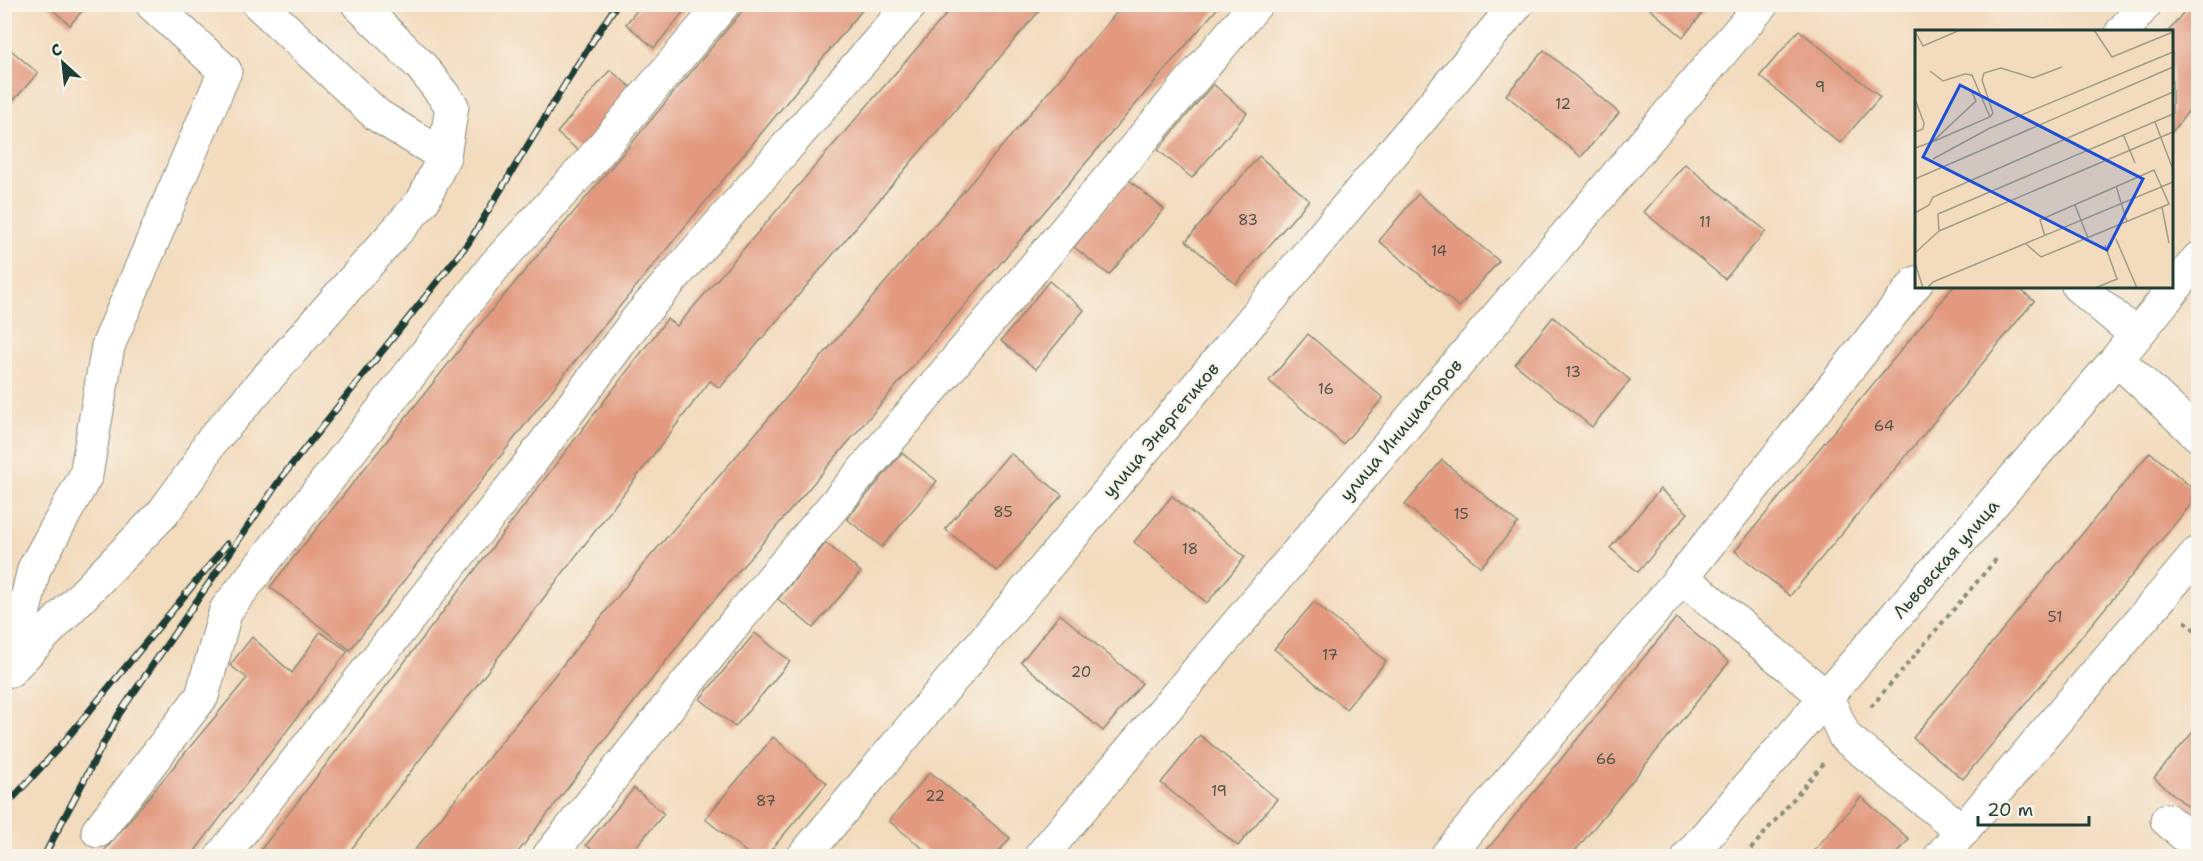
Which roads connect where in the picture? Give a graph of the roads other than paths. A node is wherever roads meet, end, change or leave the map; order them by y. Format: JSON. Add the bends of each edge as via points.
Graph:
{"nodes":[{"id":1,"x":152,"y":4,"type":"edge"},
{"id":2,"x":259,"y":4,"type":"edge"},
{"id":3,"x":358,"y":4,"type":"edge"},
{"id":4,"x":723,"y":4,"type":"edge"},
{"id":5,"x":911,"y":4,"type":"edge"},
{"id":6,"x":1256,"y":4,"type":"edge"},
{"id":7,"x":1517,"y":4,"type":"edge"},
{"id":8,"x":1761,"y":4,"type":"edge"},
{"id":9,"x":2145,"y":4,"type":"edge"},
{"id":10,"x":2124,"y":30,"type":"edge"},
{"id":11,"x":444,"y":156,"type":"junction"},
{"id":12,"x":2199,"y":259,"type":"edge"},
{"id":13,"x":1915,"y":286,"type":"edge"},
{"id":14,"x":2080,"y":288,"type":"edge"},
{"id":15,"x":2127,"y":347,"type":"junction"},
{"id":16,"x":2199,"y":435,"type":"edge"},
{"id":17,"x":2199,"y":553,"type":"edge"},
{"id":18,"x":1682,"y":577,"type":"junction"},
{"id":19,"x":8,"y":673,"type":"edge"},
{"id":20,"x":1827,"y":698,"type":"junction"},
{"id":21,"x":2167,"y":820,"type":"dead end"},
{"id":22,"x":98,"y":831,"type":"dead end"},
{"id":23,"x":1963,"y":831,"type":"junction"},
{"id":24,"x":2199,"y":847,"type":"edge"},
{"id":25,"x":222,"y":856,"type":"edge"},
{"id":26,"x":549,"y":856,"type":"edge"},
{"id":27,"x":804,"y":856,"type":"edge"},
{"id":28,"x":1041,"y":856,"type":"edge"},
{"id":29,"x":1447,"y":856,"type":"edge"},
{"id":30,"x":1689,"y":856,"type":"edge"},
{"id":31,"x":1941,"y":856,"type":"edge"}],
"edges":[{"from":1,"to":19,"type":"street","via":[[225,71],[108,346],[86,475],[34,568]]},
{"from":2,"to":11,"type":"street","via":[[377,116]]},
{"from":3,"to":11,"type":"street","via":[[422,66],[452,106]]},
{"from":4,"to":22,"type":"street","via":[[589,163],[496,264],[226,610],[202,696]]},
{"from":5,"to":25,"type":"street","via":[[639,317],[519,478]]},
{"from":6,"to":26,"type":"street","via":[[740,617]]},
{"from":7,"to":27,"type":"street","name":"улица Энергетиков"},
{"from":8,"to":28,"type":"street","name":"улица Инициаторов"},
{"from":9,"to":10,"type":"street"},
{"from":11,"to":19,"type":"street","via":[[423,201],[209,444],[163,513]]},
{"from":12,"to":15,"type":"street","name":"Львовская улица"},
{"from":13,"to":18,"type":"street"},
{"from":14,"to":15,"type":"street"},
{"from":15,"to":16,"type":"street"},
{"from":15,"to":20,"type":"street","name":"Львовская улица"},
{"from":17,"to":23,"type":"street"},
{"from":18,"to":20,"type":"street"},
{"from":18,"to":29,"type":"street"},
{"from":20,"to":23,"type":"street","via":[[1845,737]]},
{"from":20,"to":30,"type":"street","name":"Львовская улица"},
{"from":21,"to":24,"type":"street"},
{"from":23,"to":31,"type":"street"}]}
